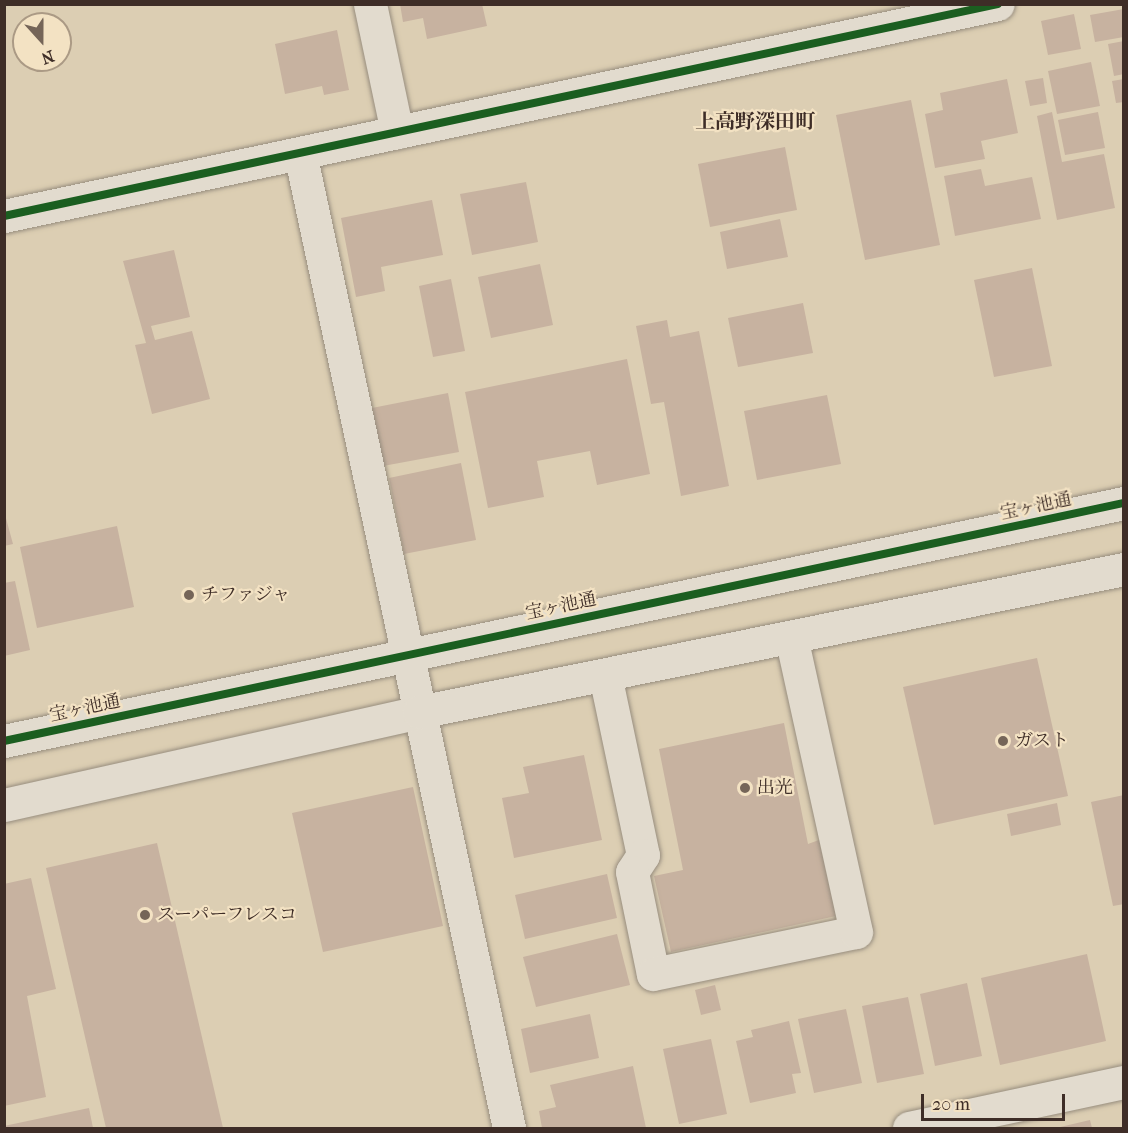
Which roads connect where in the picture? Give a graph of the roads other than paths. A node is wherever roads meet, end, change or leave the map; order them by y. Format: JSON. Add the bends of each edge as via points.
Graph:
{"nodes":[{"id":1,"x":370,"y":4,"type":"edge"},
{"id":2,"x":998,"y":4,"type":"edge"},
{"id":3,"x":397,"y":132,"type":"junction"},
{"id":4,"x":300,"y":153,"type":"junction"},
{"id":5,"x":4,"y":216,"type":"edge"},
{"id":6,"x":1124,"y":503,"type":"edge"},
{"id":7,"x":1124,"y":569,"type":"edge"},
{"id":8,"x":791,"y":637,"type":"junction"},
{"id":9,"x":405,"y":655,"type":"junction"},
{"id":10,"x":604,"y":675,"type":"junction"},
{"id":11,"x":419,"y":712,"type":"junction"},
{"id":12,"x":4,"y":741,"type":"edge"},
{"id":13,"x":4,"y":805,"type":"edge"},
{"id":14,"x":1124,"y":1082,"type":"edge"},
{"id":15,"x":509,"y":1128,"type":"edge"},
{"id":16,"x":909,"y":1128,"type":"edge"}],
"edges":[{"from":1,"to":3,"type":"street"},
{"from":2,"to":3,"type":"street"},
{"from":3,"to":4,"type":"street"},
{"from":4,"to":5,"type":"street"},
{"from":4,"to":9,"type":"street"},
{"from":6,"to":9,"type":"street","name":"宝ヶ池通"},
{"from":7,"to":8,"type":"street"},
{"from":8,"to":10,"type":"street"},
{"from":8,"to":10,"type":"street","via":[[856,932],[652,974],[632,872],[643,855]]},
{"from":9,"to":11,"type":"street"},
{"from":9,"to":12,"type":"street","name":"宝ヶ池通"},
{"from":10,"to":11,"type":"street"},
{"from":11,"to":13,"type":"street"},
{"from":11,"to":15,"type":"street"},
{"from":14,"to":16,"type":"street"}]}
